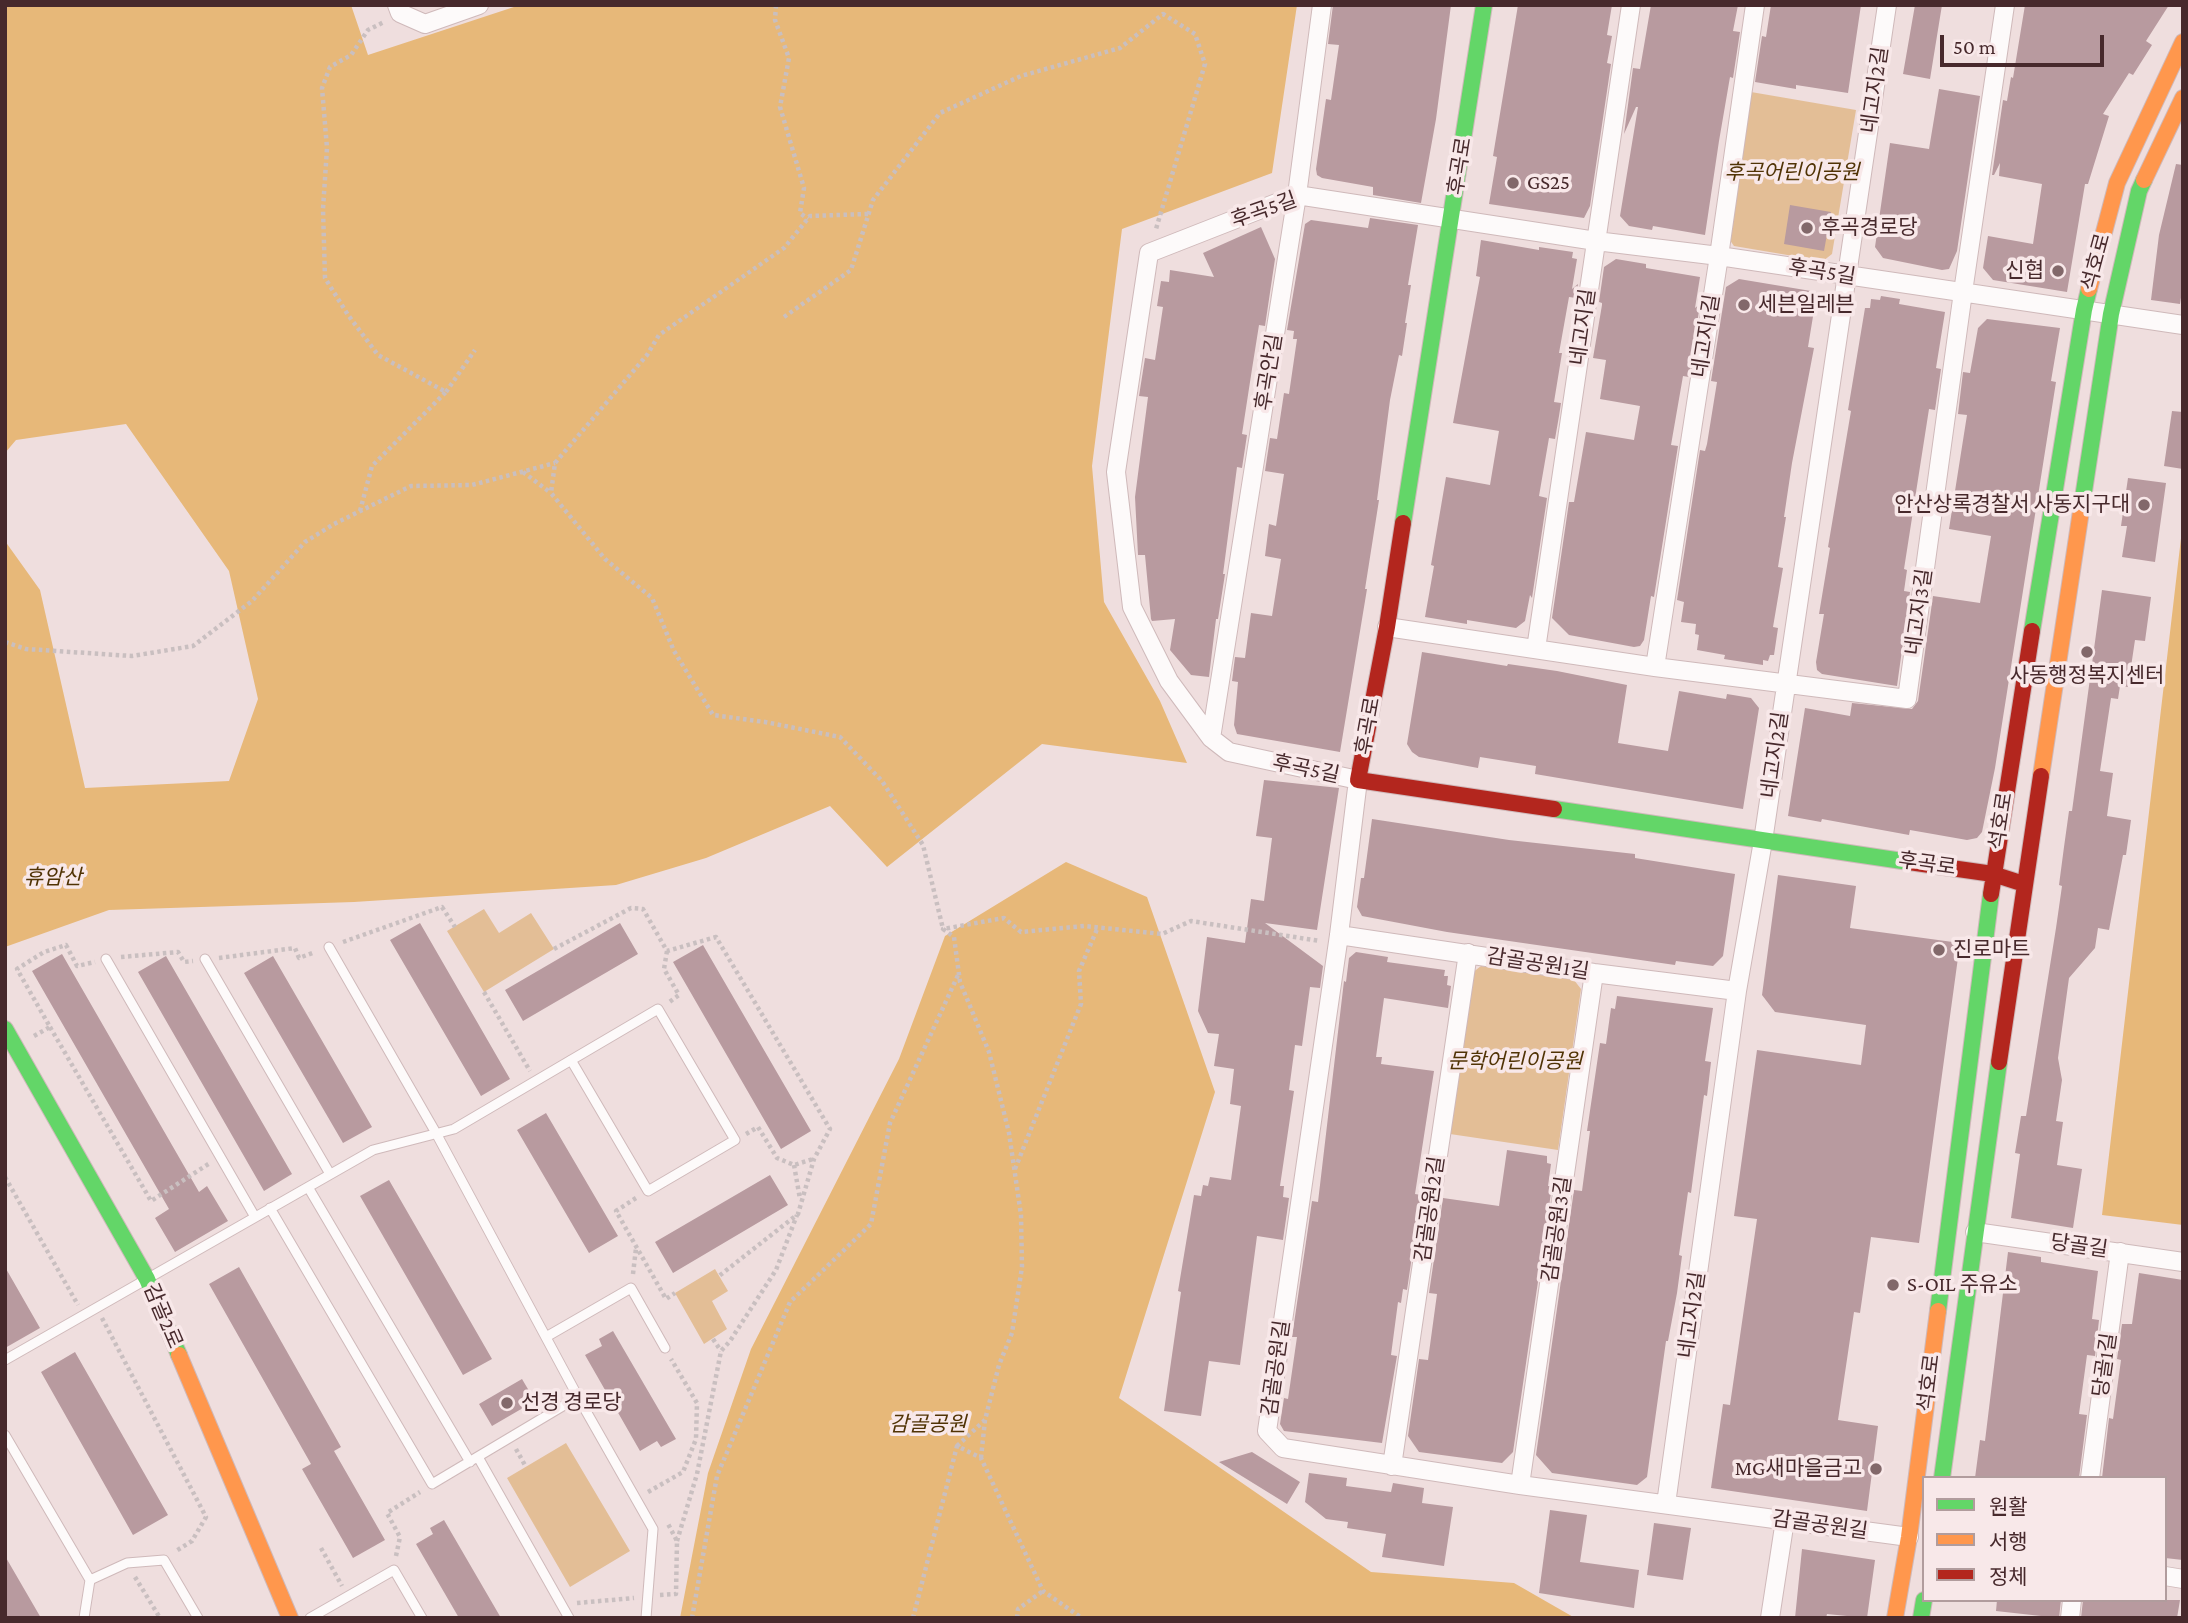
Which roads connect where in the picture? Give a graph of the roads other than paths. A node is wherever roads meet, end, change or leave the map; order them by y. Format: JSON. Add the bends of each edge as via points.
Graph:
{"nodes":[{"id":1,"x":479,"y":5,"type":"edge"},
{"id":2,"x":1322,"y":5,"type":"edge"},
{"id":3,"x":1484,"y":5,"type":"edge"},
{"id":4,"x":1630,"y":5,"type":"edge"},
{"id":5,"x":1755,"y":5,"type":"edge"},
{"id":6,"x":1887,"y":5,"type":"edge"},
{"id":7,"x":2005,"y":5,"type":"edge"},
{"id":8,"x":399,"y":9,"type":"edge"},
{"id":9,"x":2183,"y":42,"type":"edge"},
{"id":10,"x":2183,"y":98,"type":"edge"},
{"id":11,"x":1297,"y":195,"type":"junction"},
{"id":12,"x":1452,"y":218,"type":"junction"},
{"id":13,"x":1596,"y":241,"type":"junction"},
{"id":14,"x":1719,"y":256,"type":"junction"},
{"id":15,"x":1848,"y":276,"type":"junction"},
{"id":16,"x":1963,"y":292,"type":"junction"},
{"id":17,"x":2084,"y":310,"type":"junction"},
{"id":18,"x":2111,"y":314,"type":"junction"},
{"id":19,"x":2183,"y":325,"type":"edge"},
{"id":20,"x":1387,"y":626,"type":"junction"},
{"id":21,"x":1536,"y":649,"type":"junction"},
{"id":22,"x":1654,"y":667,"type":"junction"},
{"id":23,"x":1785,"y":684,"type":"junction"},
{"id":24,"x":1211,"y":738,"type":"junction"},
{"id":25,"x":1358,"y":780,"type":"junction"},
{"id":26,"x":1763,"y":841,"type":"junction"},
{"id":27,"x":1993,"y":873,"type":"junction"},
{"id":28,"x":2024,"y":884,"type":"junction"},
{"id":29,"x":1338,"y":939,"type":"junction"},
{"id":30,"x":329,"y":947,"type":"dead end"},
{"id":31,"x":1468,"y":953,"type":"junction"},
{"id":32,"x":106,"y":959,"type":"dead end"},
{"id":33,"x":205,"y":959,"type":"dead end"},
{"id":34,"x":1594,"y":973,"type":"junction"},
{"id":35,"x":1737,"y":991,"type":"junction"},
{"id":36,"x":5,"y":1029,"type":"edge"},
{"id":37,"x":571,"y":1060,"type":"junction"},
{"id":38,"x":436,"y":1133,"type":"junction"},
{"id":39,"x":330,"y":1174,"type":"junction"},
{"id":40,"x":308,"y":1187,"type":"junction"},
{"id":41,"x":270,"y":1208,"type":"junction"},
{"id":42,"x":255,"y":1217,"type":"junction"},
{"id":43,"x":1975,"y":1232,"type":"junction"},
{"id":44,"x":2120,"y":1252,"type":"junction"},
{"id":45,"x":2183,"y":1262,"type":"edge"},
{"id":46,"x":147,"y":1279,"type":"junction"},
{"id":47,"x":546,"y":1337,"type":"junction"},
{"id":48,"x":665,"y":1348,"type":"road end"},
{"id":49,"x":5,"y":1360,"type":"edge"},
{"id":50,"x":578,"y":1396,"type":"junction"},
{"id":51,"x":5,"y":1435,"type":"edge"},
{"id":52,"x":474,"y":1460,"type":"junction"},
{"id":53,"x":1392,"y":1466,"type":"junction"},
{"id":54,"x":1942,"y":1476,"type":"edge"},
{"id":55,"x":2090,"y":1476,"type":"edge"},
{"id":56,"x":1520,"y":1485,"type":"junction"},
{"id":57,"x":1666,"y":1504,"type":"junction"},
{"id":58,"x":1784,"y":1520,"type":"junction"},
{"id":59,"x":1909,"y":1537,"type":"junction"},
{"id":60,"x":90,"y":1580,"type":"junction"},
{"id":61,"x":84,"y":1618,"type":"edge"},
{"id":62,"x":198,"y":1618,"type":"edge"},
{"id":63,"x":290,"y":1618,"type":"edge"},
{"id":64,"x":310,"y":1618,"type":"edge"},
{"id":65,"x":422,"y":1618,"type":"edge"},
{"id":66,"x":569,"y":1618,"type":"edge"},
{"id":67,"x":646,"y":1618,"type":"edge"},
{"id":68,"x":1770,"y":1618,"type":"edge"},
{"id":69,"x":1895,"y":1618,"type":"edge"}],
"edges":[{"from":1,"to":8,"type":"street","via":[[425,24]]},
{"from":2,"to":11,"type":"street","name":"후곡안길"},
{"from":3,"to":12,"type":"main road","name":"후곡로"},
{"from":4,"to":13,"type":"street","name":"네고지길"},
{"from":5,"to":14,"type":"street","name":"네고지1길"},
{"from":6,"to":15,"type":"street","name":"네고지2길"},
{"from":7,"to":16,"type":"street","name":"네고지3길"},
{"from":9,"to":17,"type":"main road","name":"석호로","via":[[2117,183]]},
{"from":10,"to":18,"type":"main road","name":"석호로","via":[[2139,191]]},
{"from":11,"to":12,"type":"street","name":"후곡5길"},
{"from":11,"to":24,"type":"street","name":"후곡안길"},
{"from":11,"to":24,"type":"street","name":"후곡5길","via":[[1149,253],[1116,472],[1132,607],[1169,681]]},
{"from":12,"to":13,"type":"street","name":"후곡5길"},
{"from":12,"to":20,"type":"main road","name":"후곡로"},
{"from":13,"to":14,"type":"street","name":"후곡5길"},
{"from":13,"to":21,"type":"street","name":"네고지길"},
{"from":14,"to":15,"type":"street","name":"후곡5길"},
{"from":14,"to":22,"type":"street","name":"네고지1길"},
{"from":15,"to":16,"type":"street","name":"후곡5길"},
{"from":15,"to":23,"type":"street","name":"네고지2길"},
{"from":16,"to":17,"type":"street","name":"후곡5길"},
{"from":16,"to":23,"type":"street","name":"네고지3길","via":[[1907,699]]},
{"from":17,"to":18,"type":"street","name":"후곡5길"},
{"from":17,"to":27,"type":"main road","name":"석호로"},
{"from":18,"to":19,"type":"street","name":"후곡5길"},
{"from":18,"to":28,"type":"main road","name":"석호로"},
{"from":20,"to":21,"type":"street","name":"네고지3길"},
{"from":20,"to":25,"type":"main road","name":"후곡로"},
{"from":21,"to":22,"type":"street","name":"네고지3길"},
{"from":22,"to":23,"type":"street","name":"네고지3길"},
{"from":23,"to":26,"type":"street","name":"네고지2길"},
{"from":24,"to":25,"type":"street","name":"후곡5길","via":[[1229,752]]},
{"from":25,"to":26,"type":"main road","name":"후곡로"},
{"from":25,"to":29,"type":"street","name":"감골공원길"},
{"from":26,"to":27,"type":"main road","name":"후곡로"},
{"from":26,"to":35,"type":"street","name":"네고지2길"},
{"from":27,"to":28,"type":"main road","name":"후곡로"},
{"from":27,"to":59,"type":"main road","name":"석호로"},
{"from":28,"to":43,"type":"main road","name":"석호로"},
{"from":29,"to":31,"type":"street","name":"감골공원1길"},
{"from":29,"to":53,"type":"street","name":"감골공원길","via":[[1267,1431],[1283,1448]]},
{"from":30,"to":38,"type":"lane"},
{"from":31,"to":34,"type":"street","name":"감골공원1길"},
{"from":31,"to":53,"type":"street","name":"감골공원2길"},
{"from":32,"to":42,"type":"lane"},
{"from":33,"to":39,"type":"lane"},
{"from":34,"to":35,"type":"street","name":"감골공원1길"},
{"from":34,"to":56,"type":"street","name":"감골공원3길"},
{"from":35,"to":57,"type":"street","name":"네고지2길"},
{"from":36,"to":46,"type":"main road","name":"감골2로"},
{"from":37,"to":37,"type":"lane","via":[[648,1191],[735,1140],[658,1009]]},
{"from":37,"to":38,"type":"lane","via":[[453,1129]]},
{"from":38,"to":39,"type":"lane","via":[[373,1150]]},
{"from":38,"to":47,"type":"lane"},
{"from":39,"to":40,"type":"lane"},
{"from":40,"to":41,"type":"lane"},
{"from":40,"to":52,"type":"lane"},
{"from":41,"to":42,"type":"lane"},
{"from":41,"to":52,"type":"lane","via":[[432,1484]]},
{"from":42,"to":46,"type":"lane"},
{"from":43,"to":44,"type":"street","name":"당골길"},
{"from":43,"to":54,"type":"main road","name":"석호로"},
{"from":44,"to":45,"type":"street","name":"당골길"},
{"from":44,"to":55,"type":"street","name":"당골1길"},
{"from":46,"to":49,"type":"lane"},
{"from":46,"to":63,"type":"main road","name":"감골2로"},
{"from":47,"to":48,"type":"lane","via":[[631,1289]]},
{"from":47,"to":50,"type":"lane"},
{"from":50,"to":52,"type":"lane"},
{"from":50,"to":67,"type":"lane","via":[[653,1529]]},
{"from":51,"to":60,"type":"lane"},
{"from":52,"to":66,"type":"lane"},
{"from":53,"to":56,"type":"street","name":"감골공원길"},
{"from":56,"to":57,"type":"street","name":"감골공원길"},
{"from":57,"to":58,"type":"street","name":"감골공원길"},
{"from":58,"to":59,"type":"street","name":"감골공원길"},
{"from":58,"to":68,"type":"street"},
{"from":59,"to":69,"type":"main road","name":"석호로"},
{"from":60,"to":61,"type":"lane"},
{"from":60,"to":62,"type":"lane","via":[[127,1563],[164,1560]]},
{"from":64,"to":65,"type":"lane","via":[[394,1570]]}]}
